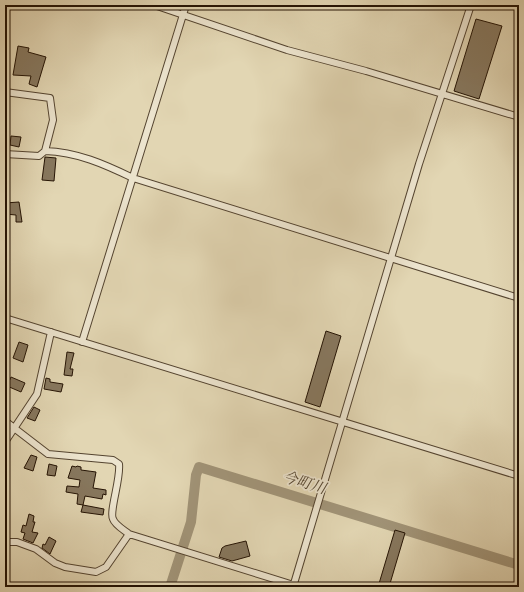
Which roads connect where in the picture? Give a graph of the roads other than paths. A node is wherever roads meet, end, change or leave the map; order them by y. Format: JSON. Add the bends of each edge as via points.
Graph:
{"nodes":[{"id":1,"x":154,"y":5,"type":"edge"},
{"id":2,"x":186,"y":5,"type":"edge"},
{"id":3,"x":471,"y":5,"type":"edge"},
{"id":4,"x":183,"y":14,"type":"junction"},
{"id":5,"x":5,"y":92,"type":"edge"},
{"id":6,"x":443,"y":94,"type":"junction"},
{"id":7,"x":519,"y":117,"type":"edge"},
{"id":8,"x":45,"y":151,"type":"junction"},
{"id":9,"x":5,"y":154,"type":"edge"},
{"id":10,"x":133,"y":178,"type":"junction"},
{"id":11,"x":392,"y":258,"type":"junction"},
{"id":12,"x":519,"y":298,"type":"edge"},
{"id":13,"x":5,"y":318,"type":"edge"},
{"id":14,"x":51,"y":332,"type":"junction"},
{"id":15,"x":82,"y":342,"type":"junction"},
{"id":16,"x":5,"y":421,"type":"edge"},
{"id":17,"x":344,"y":422,"type":"junction"},
{"id":18,"x":14,"y":427,"type":"junction"},
{"id":19,"x":5,"y":442,"type":"edge"},
{"id":20,"x":519,"y":476,"type":"edge"},
{"id":21,"x":128,"y":534,"type":"junction"},
{"id":22,"x":5,"y":542,"type":"edge"},
{"id":23,"x":296,"y":586,"type":"edge"}],
"edges":[{"from":1,"to":4,"type":"street"},
{"from":2,"to":4,"type":"street"},
{"from":3,"to":6,"type":"street"},
{"from":4,"to":6,"type":"street","via":[[287,50]]},
{"from":4,"to":10,"type":"street"},
{"from":5,"to":8,"type":"street","via":[[50,98],[53,120]]},
{"from":6,"to":7,"type":"street"},
{"from":6,"to":11,"type":"street","via":[[419,164]]},
{"from":8,"to":9,"type":"street","via":[[39,156]]},
{"from":8,"to":10,"type":"street","via":[[64,152],[104,164]]},
{"from":10,"to":11,"type":"street"},
{"from":10,"to":15,"type":"street"},
{"from":11,"to":12,"type":"street"},
{"from":11,"to":17,"type":"street"},
{"from":13,"to":14,"type":"street"},
{"from":14,"to":15,"type":"street"},
{"from":14,"to":18,"type":"street","via":[[37,394]]},
{"from":15,"to":17,"type":"street"},
{"from":16,"to":18,"type":"street"},
{"from":17,"to":20,"type":"street"},
{"from":17,"to":23,"type":"street"},
{"from":18,"to":19,"type":"street"},
{"from":18,"to":21,"type":"street","via":[[48,454],[113,460],[119,464],[115,502],[111,512],[113,521]]},
{"from":21,"to":22,"type":"street","via":[[106,567],[96,572],[65,567],[36,549],[17,542]]},
{"from":21,"to":23,"type":"street"}]}
